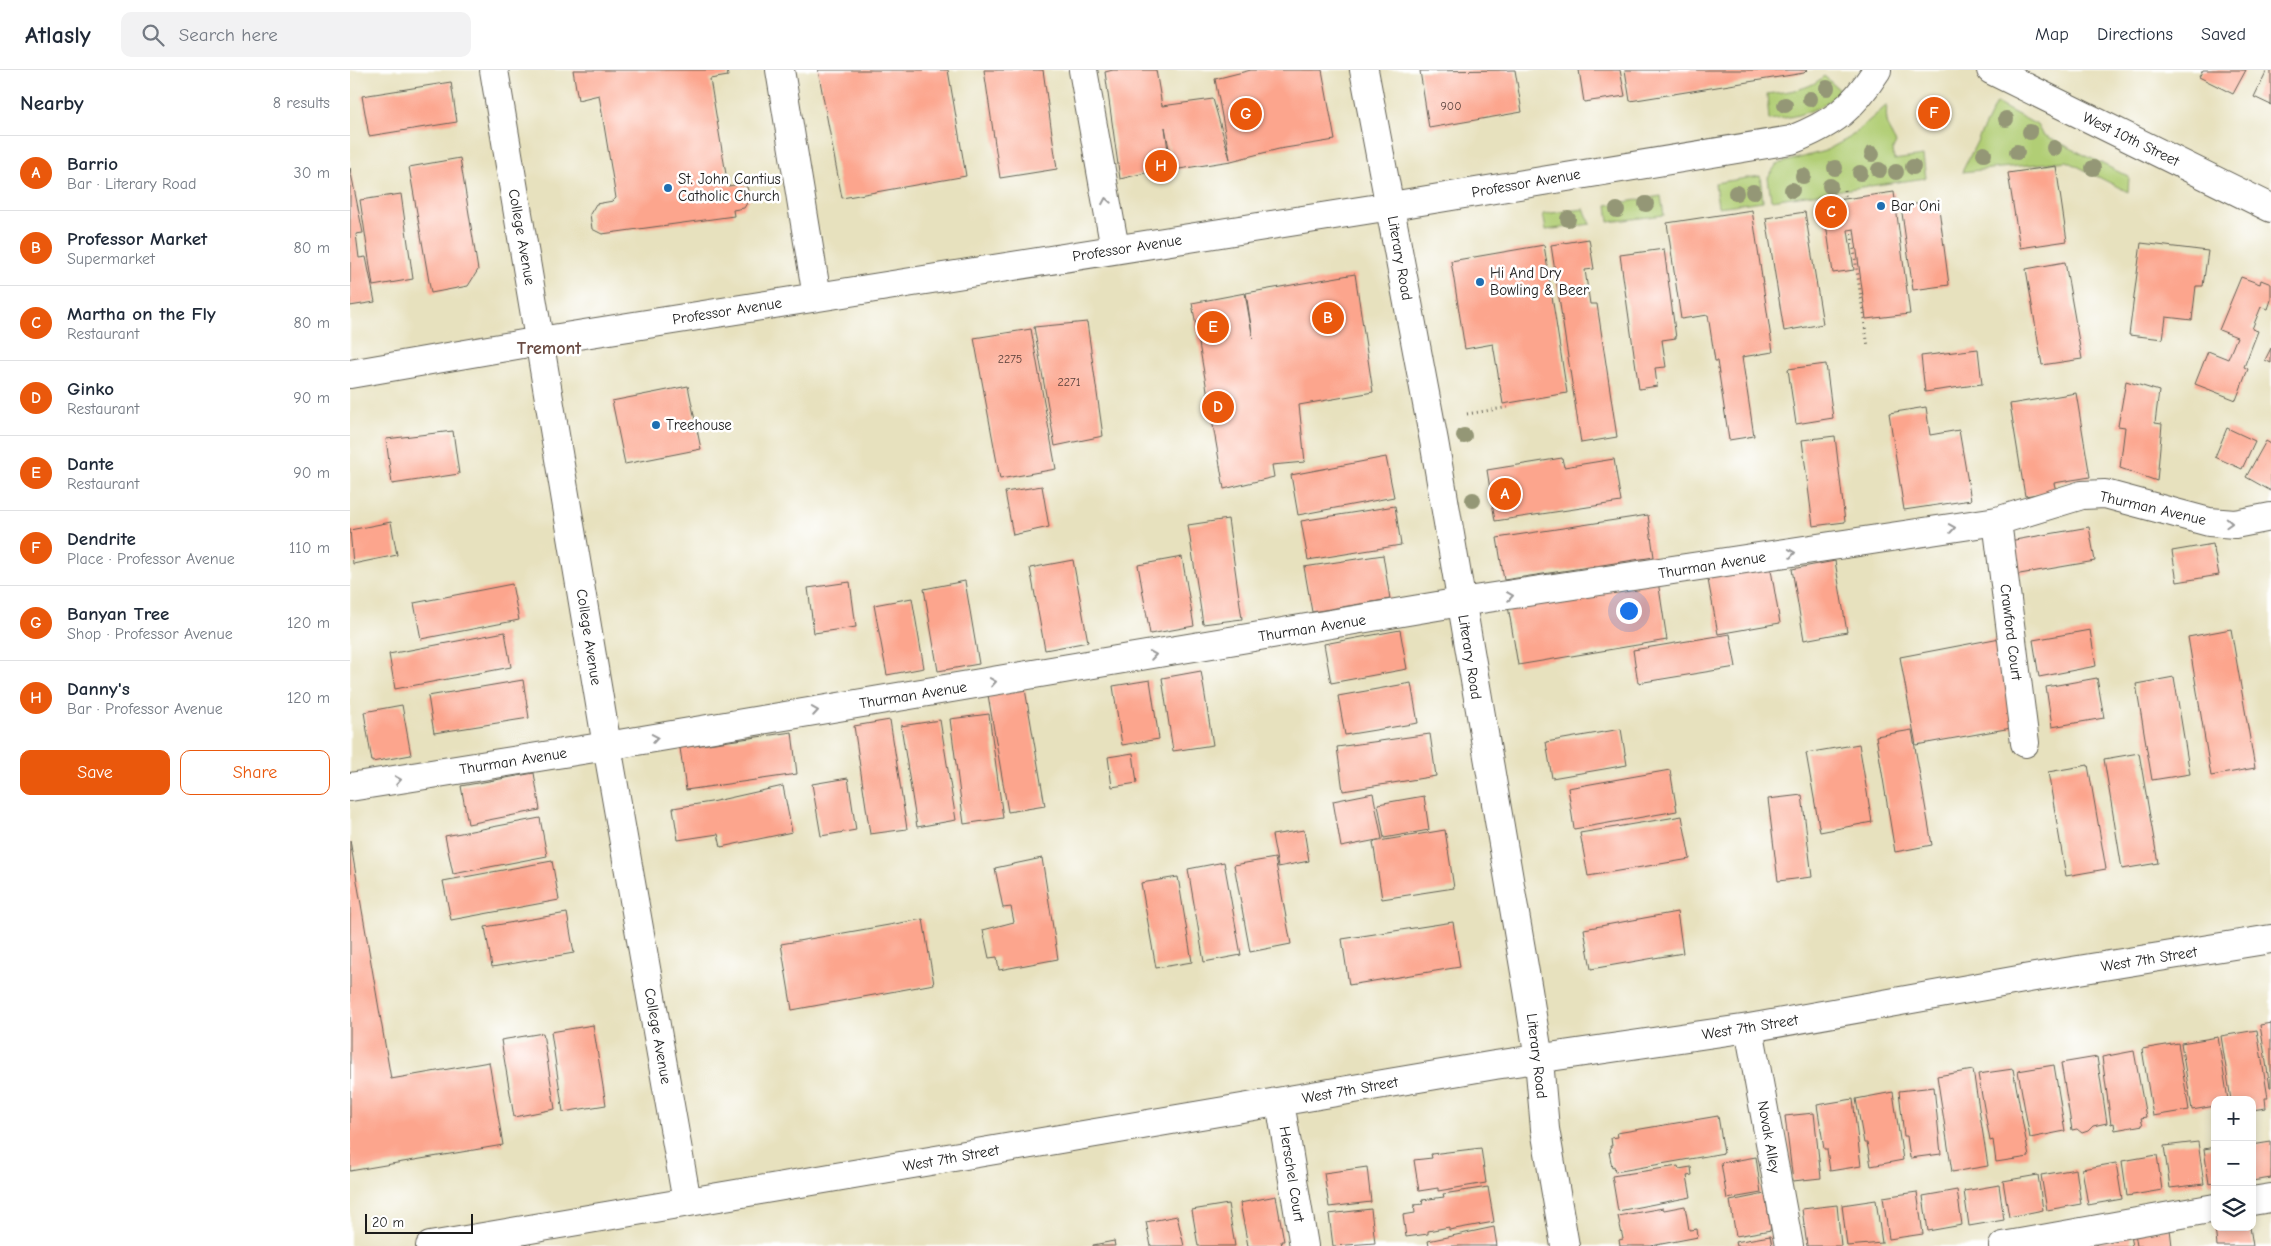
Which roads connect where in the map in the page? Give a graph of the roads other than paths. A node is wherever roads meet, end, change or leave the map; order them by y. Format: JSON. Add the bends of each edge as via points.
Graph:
{"nodes":[{"id":1,"x":494,"y":70,"type":"edge"},
{"id":2,"x":780,"y":70,"type":"edge"},
{"id":3,"x":1084,"y":70,"type":"edge"},
{"id":4,"x":1364,"y":70,"type":"edge"},
{"id":5,"x":1877,"y":70,"type":"edge"},
{"id":6,"x":1991,"y":70,"type":"edge"},
{"id":7,"x":1391,"y":206,"type":"junction"},
{"id":8,"x":2271,"y":208,"type":"edge"},
{"id":9,"x":1115,"y":250,"type":"junction"},
{"id":10,"x":817,"y":297,"type":"junction"},
{"id":11,"x":540,"y":341,"type":"junction"},
{"id":12,"x":350,"y":374,"type":"edge"},
{"id":13,"x":2271,"y":518,"type":"edge"},
{"id":14,"x":1997,"y":521,"type":"junction"},
{"id":15,"x":1462,"y":602,"type":"junction"},
{"id":16,"x":2026,"y":743,"type":"dead end"},
{"id":17,"x":607,"y":746,"type":"junction"},
{"id":18,"x":350,"y":787,"type":"edge"},
{"id":19,"x":2271,"y":939,"type":"edge"},
{"id":20,"x":1749,"y":1028,"type":"junction"},
{"id":21,"x":1539,"y":1060,"type":"junction"},
{"id":22,"x":1280,"y":1102,"type":"junction"},
{"id":23,"x":2271,"y":1198,"type":"edge"},
{"id":24,"x":2256,"y":1200,"type":"edge"},
{"id":25,"x":687,"y":1202,"type":"junction"},
{"id":26,"x":2211,"y":1209,"type":"edge"},
{"id":27,"x":430,"y":1246,"type":"edge"},
{"id":28,"x":1304,"y":1246,"type":"edge"},
{"id":29,"x":1564,"y":1246,"type":"edge"},
{"id":30,"x":1789,"y":1246,"type":"edge"},
{"id":31,"x":2003,"y":1246,"type":"edge"}],
"edges":[{"from":1,"to":11,"type":"street","name":"College Avenue"},
{"from":2,"to":10,"type":"street"},
{"from":9,"to":3,"type":"street","one_way":true},
{"from":4,"to":7,"type":"street","name":"Literary Road"},
{"from":5,"to":7,"type":"street","name":"Professor Avenue","via":[[1846,110],[1818,129],[1791,140]]},
{"from":6,"to":8,"type":"street","name":"West 10th Street"},
{"from":7,"to":9,"type":"street","name":"Professor Avenue"},
{"from":7,"to":15,"type":"street","name":"Literary Road"},
{"from":9,"to":10,"type":"street","name":"Professor Avenue"},
{"from":10,"to":11,"type":"street","name":"Professor Avenue"},
{"from":11,"to":12,"type":"street","name":"Professor Avenue"},
{"from":11,"to":17,"type":"street","name":"College Avenue"},
{"from":14,"to":13,"type":"street","name":"Thurman Avenue","one_way":true,"via":[[2082,495],[2104,494],[2209,522],[2235,524]]},
{"from":15,"to":14,"type":"street","name":"Thurman Avenue","one_way":true},
{"from":14,"to":16,"type":"street","name":"Crawford Court"},
{"from":17,"to":15,"type":"street","name":"Thurman Avenue","one_way":true},
{"from":15,"to":21,"type":"street","name":"Literary Road"},
{"from":18,"to":17,"type":"street","name":"Thurman Avenue","one_way":true},
{"from":17,"to":25,"type":"street","name":"College Avenue"},
{"from":19,"to":20,"type":"street","name":"West 7th Street"},
{"from":20,"to":21,"type":"street","name":"West 7th Street"},
{"from":20,"to":30,"type":"street","name":"Novak Alley"},
{"from":21,"to":22,"type":"street","name":"West 7th Street"},
{"from":21,"to":29,"type":"street","name":"Literary Road","via":[[1545,1129]]},
{"from":22,"to":25,"type":"street","name":"West 7th Street"},
{"from":22,"to":28,"type":"street","name":"Herschel Court"},
{"from":23,"to":24,"type":"street"},
{"from":25,"to":27,"type":"street","name":"West 7th Street"},
{"from":26,"to":31,"type":"street"}]}
